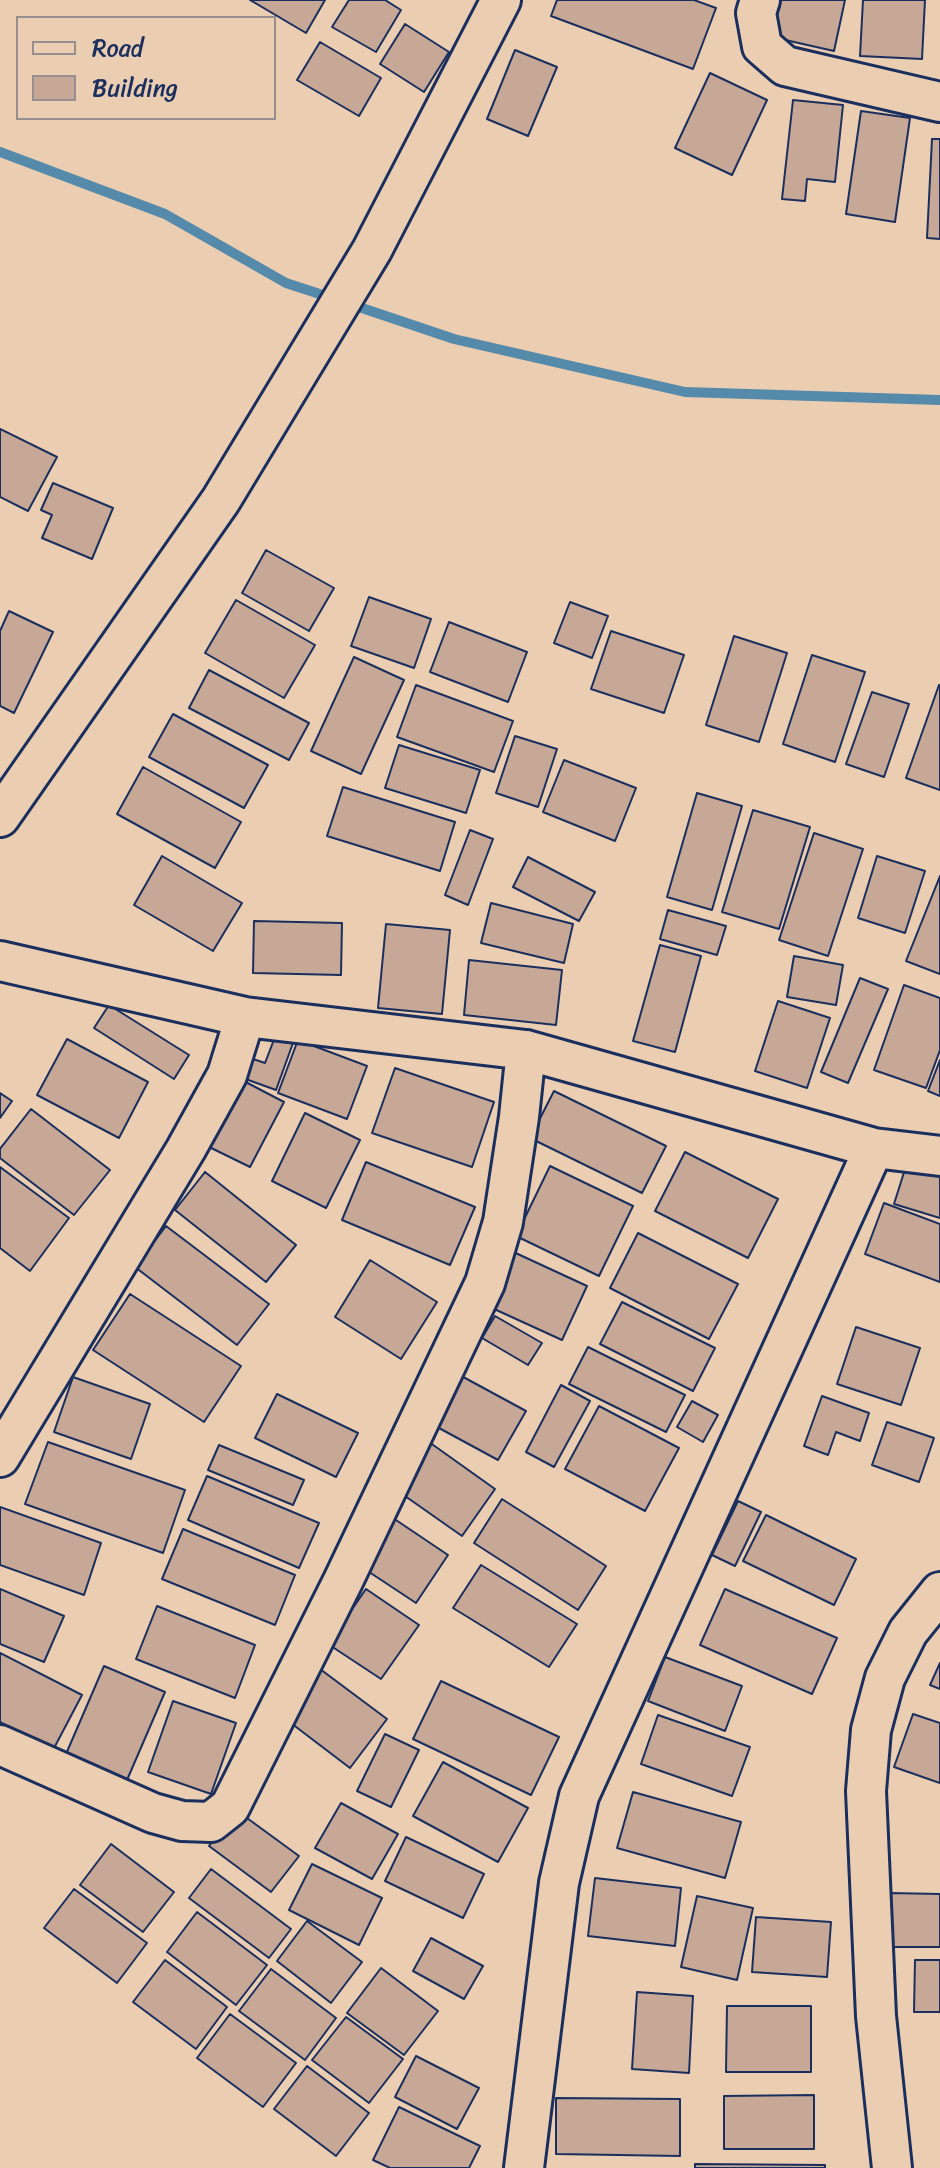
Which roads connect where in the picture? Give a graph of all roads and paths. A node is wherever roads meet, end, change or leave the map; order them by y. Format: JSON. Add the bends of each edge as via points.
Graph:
{"nodes":[{"id":1,"x":501,"y":0,"type":"edge"},
{"id":2,"x":760,"y":0,"type":"edge"},
{"id":3,"x":940,"y":102,"type":"edge"},
{"id":4,"x":11,"y":778,"type":"edge"},
{"id":5,"x":0,"y":817,"type":"edge"},
{"id":6,"x":0,"y":961,"type":"edge"},
{"id":7,"x":245,"y":1017,"type":"junction"},
{"id":8,"x":526,"y":1050,"type":"junction"},
{"id":9,"x":874,"y":1148,"type":"junction"},
{"id":10,"x":940,"y":1156,"type":"edge"},
{"id":11,"x":0,"y":1457,"type":"edge"},
{"id":12,"x":940,"y":1592,"type":"edge"},
{"id":13,"x":0,"y":1745,"type":"edge"},
{"id":14,"x":524,"y":2168,"type":"edge"},
{"id":15,"x":892,"y":2168,"type":"edge"}],
"edges":[{"from":1,"to":4,"type":"street","via":[[372,250],[221,500]]},
{"from":2,"to":3,"type":"street","via":[[756,13],[762,46],[785,66]]},
{"from":4,"to":5,"type":"street"},
{"from":6,"to":7,"type":"street"},
{"from":7,"to":8,"type":"street"},
{"from":7,"to":11,"type":"street","via":[[227,1075],[193,1137]]},
{"from":8,"to":9,"type":"street"},
{"from":8,"to":13,"type":"street","via":[[506,1209],[485,1283],[230,1807],[211,1822],[182,1821]]},
{"from":9,"to":10,"type":"street"},
{"from":9,"to":14,"type":"street","via":[[579,1796],[559,1883]]},
{"from":12,"to":15,"type":"street","via":[[908,1632],[885,1678],[871,1730],[867,1776],[876,2016]]}]}
